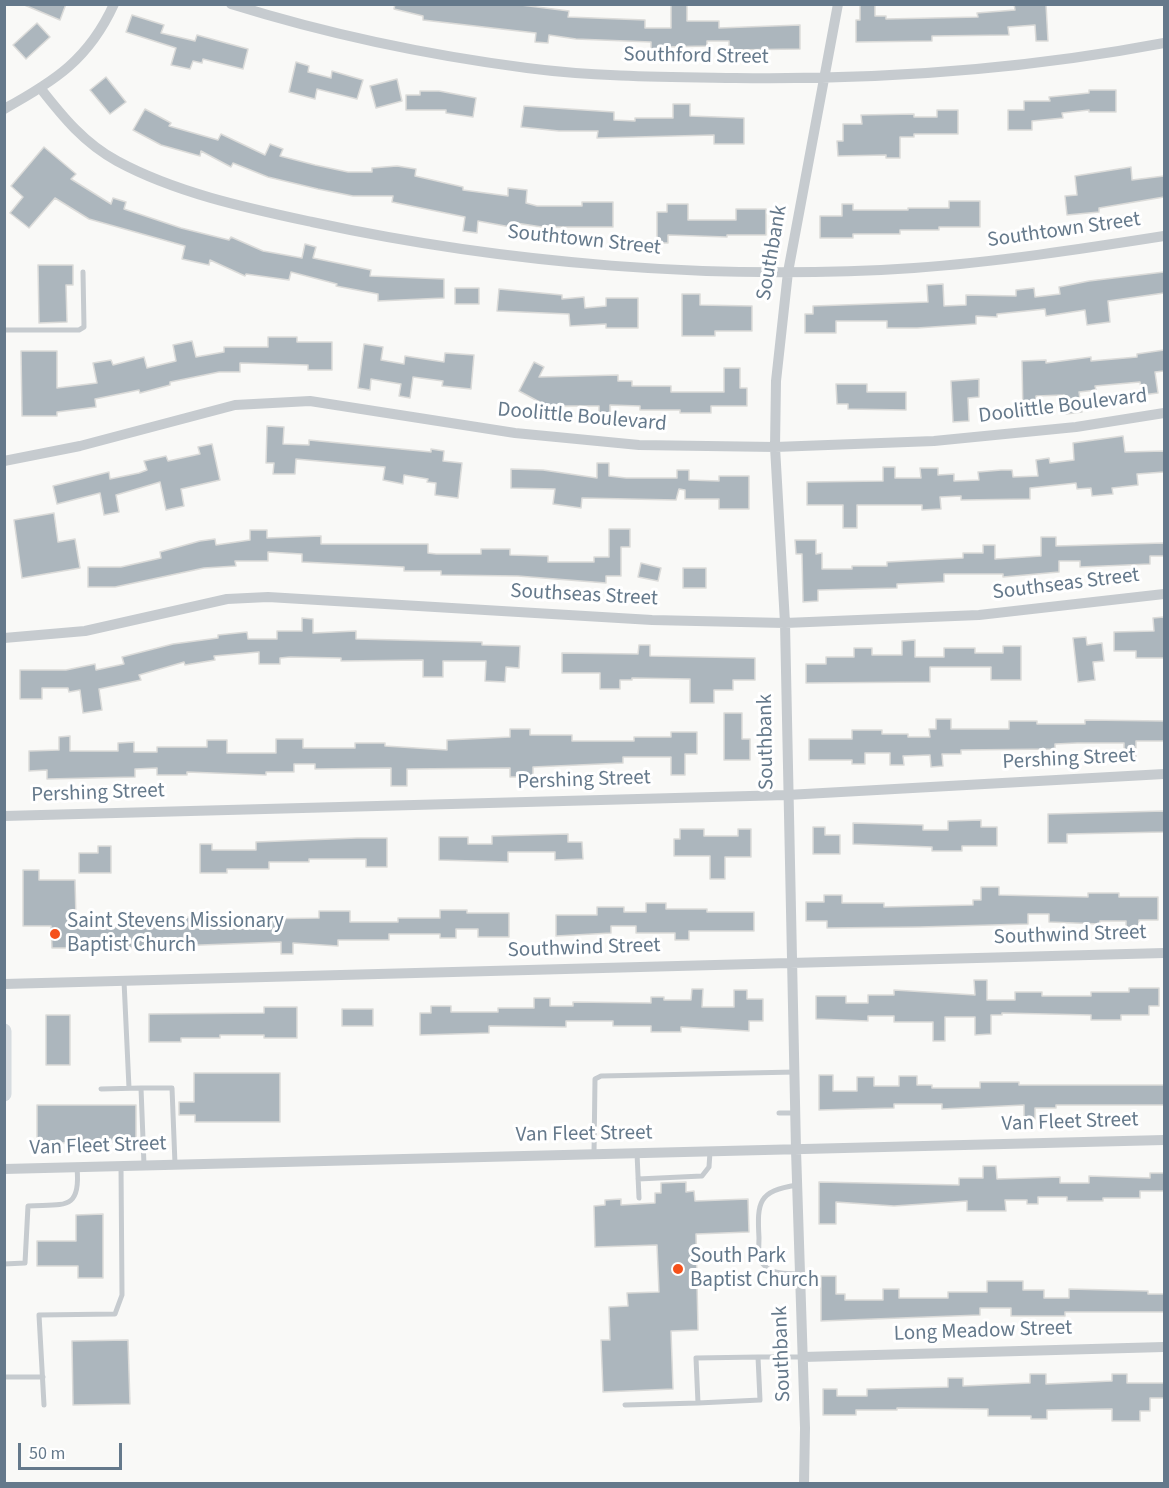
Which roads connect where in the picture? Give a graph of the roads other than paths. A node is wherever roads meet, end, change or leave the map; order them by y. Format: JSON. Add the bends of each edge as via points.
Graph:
{"nodes":[{"id":1,"x":114,"y":4,"type":"edge"},
{"id":2,"x":231,"y":4,"type":"edge"},
{"id":3,"x":838,"y":4,"type":"edge"},
{"id":4,"x":1164,"y":43,"type":"edge"},
{"id":5,"x":825,"y":79,"type":"junction"},
{"id":6,"x":41,"y":89,"type":"junction"},
{"id":7,"x":4,"y":109,"type":"edge"},
{"id":8,"x":1164,"y":236,"type":"edge"},
{"id":9,"x":83,"y":272,"type":"dead end"},
{"id":10,"x":788,"y":273,"type":"junction"},
{"id":11,"x":4,"y":330,"type":"edge"},
{"id":12,"x":1164,"y":414,"type":"edge"},
{"id":13,"x":775,"y":447,"type":"junction"},
{"id":14,"x":4,"y":461,"type":"edge"},
{"id":15,"x":1164,"y":594,"type":"edge"},
{"id":16,"x":785,"y":623,"type":"junction"},
{"id":17,"x":4,"y":638,"type":"edge"},
{"id":18,"x":1164,"y":774,"type":"edge"},
{"id":19,"x":787,"y":795,"type":"junction"},
{"id":20,"x":4,"y":816,"type":"edge"},
{"id":21,"x":1164,"y":953,"type":"edge"},
{"id":22,"x":792,"y":963,"type":"junction"},
{"id":23,"x":124,"y":981,"type":"junction"},
{"id":24,"x":4,"y":984,"type":"edge"},
{"id":25,"x":4,"y":1031,"type":"edge"},
{"id":26,"x":796,"y":1072,"type":"junction"},
{"id":27,"x":129,"y":1088,"type":"junction"},
{"id":28,"x":141,"y":1088,"type":"junction"},
{"id":29,"x":101,"y":1089,"type":"dead end"},
{"id":30,"x":4,"y":1094,"type":"edge"},
{"id":31,"x":779,"y":1113,"type":"dead end"},
{"id":32,"x":796,"y":1113,"type":"junction"},
{"id":33,"x":1164,"y":1140,"type":"edge"},
{"id":34,"x":796,"y":1150,"type":"junction"},
{"id":35,"x":710,"y":1152,"type":"junction"},
{"id":36,"x":637,"y":1153,"type":"junction"},
{"id":37,"x":594,"y":1154,"type":"junction"},
{"id":38,"x":121,"y":1164,"type":"junction"},
{"id":39,"x":175,"y":1164,"type":"junction"},
{"id":40,"x":144,"y":1165,"type":"junction"},
{"id":41,"x":77,"y":1166,"type":"junction"},
{"id":42,"x":4,"y":1169,"type":"edge"},
{"id":43,"x":638,"y":1179,"type":"junction"},
{"id":44,"x":797,"y":1185,"type":"junction"},
{"id":45,"x":639,"y":1198,"type":"dead end"},
{"id":46,"x":4,"y":1264,"type":"edge"},
{"id":47,"x":800,"y":1274,"type":"junction"},
{"id":48,"x":1164,"y":1347,"type":"edge"},
{"id":49,"x":758,"y":1357,"type":"junction"},
{"id":50,"x":803,"y":1357,"type":"junction"},
{"id":51,"x":4,"y":1377,"type":"edge"},
{"id":52,"x":43,"y":1377,"type":"junction"},
{"id":53,"x":698,"y":1403,"type":"junction"},
{"id":54,"x":44,"y":1405,"type":"dead end"},
{"id":55,"x":625,"y":1405,"type":"dead end"},
{"id":56,"x":804,"y":1484,"type":"edge"}],
"edges":[{"from":1,"to":6,"type":"street","via":[[93,44]]},
{"from":2,"to":5,"type":"street","name":"Southford Street","via":[[400,47],[528,68],[631,76]]},
{"from":3,"to":5,"type":"street","name":"Southbank"},
{"from":4,"to":5,"type":"street","name":"Southford Street","via":[[1104,55],[958,73]]},
{"from":5,"to":10,"type":"street","name":"Southbank"},
{"from":6,"to":7,"type":"street"},
{"from":6,"to":10,"type":"street","name":"Southtown Street","via":[[81,137],[114,160],[153,178],[259,211],[416,242],[553,259],[657,269]]},
{"from":8,"to":10,"type":"street","name":"Southtown Street","via":[[992,262]]},
{"from":9,"to":11,"type":"lane","via":[[84,327]]},
{"from":10,"to":13,"type":"street","name":"Southbank","via":[[779,335]]},
{"from":12,"to":13,"type":"street","name":"Doolittle Boulevard","via":[[934,441]]},
{"from":13,"to":14,"type":"street","name":"Doolittle Boulevard","via":[[639,445],[514,433],[310,401],[234,405],[80,446]]},
{"from":13,"to":16,"type":"street","name":"Southbank"},
{"from":15,"to":16,"type":"street","name":"Southseas Street","via":[[979,615]]},
{"from":16,"to":17,"type":"street","name":"Southseas Street","via":[[652,620],[268,597],[226,599],[85,631]]},
{"from":16,"to":19,"type":"street","name":"Southbank"},
{"from":18,"to":19,"type":"street","name":"Pershing Street"},
{"from":19,"to":20,"type":"street","name":"Pershing Street"},
{"from":19,"to":22,"type":"street","name":"Southbank"},
{"from":21,"to":22,"type":"street","name":"Southwind Street"},
{"from":22,"to":23,"type":"street","name":"Southwind Street"},
{"from":22,"to":26,"type":"street","name":"Southbank"},
{"from":23,"to":24,"type":"street","name":"Southwind Street"},
{"from":23,"to":27,"type":"lane"},
{"from":25,"to":30,"type":"main road"},
{"from":26,"to":32,"type":"street","name":"Southbank"},
{"from":26,"to":37,"type":"lane","via":[[595,1078]]},
{"from":27,"to":28,"type":"lane"},
{"from":27,"to":29,"type":"lane"},
{"from":28,"to":39,"type":"lane","via":[[172,1088]]},
{"from":28,"to":40,"type":"lane"},
{"from":31,"to":32,"type":"lane"},
{"from":32,"to":34,"type":"street","name":"Southbank"},
{"from":33,"to":34,"type":"street","name":"Van Fleet Street"},
{"from":34,"to":35,"type":"street","name":"Van Fleet Street"},
{"from":34,"to":44,"type":"street","name":"Southbank"},
{"from":35,"to":36,"type":"street","name":"Van Fleet Street"},
{"from":35,"to":43,"type":"lane","via":[[709,1167],[702,1176]]},
{"from":36,"to":37,"type":"street","name":"Van Fleet Street"},
{"from":36,"to":43,"type":"lane"},
{"from":37,"to":39,"type":"street","name":"Van Fleet Street"},
{"from":38,"to":40,"type":"street","name":"Van Fleet Street"},
{"from":38,"to":41,"type":"street","name":"Van Fleet Street"},
{"from":38,"to":52,"type":"lane","via":[[122,1295],[115,1314],[39,1315]]},
{"from":39,"to":40,"type":"street","name":"Van Fleet Street"},
{"from":41,"to":42,"type":"street","name":"Van Fleet Street"},
{"from":41,"to":46,"type":"lane","via":[[79,1188],[75,1198],[66,1204],[28,1206],[26,1263]]},
{"from":43,"to":45,"type":"lane"},
{"from":44,"to":47,"type":"street","name":"Southbank"},
{"from":44,"to":47,"type":"lane","via":[[768,1193],[758,1205],[758,1217],[760,1259],[764,1266],[774,1272]]},
{"from":47,"to":50,"type":"street","name":"Southbank"},
{"from":48,"to":50,"type":"street","name":"Long Meadow Street"},
{"from":49,"to":50,"type":"lane"},
{"from":49,"to":53,"type":"lane","via":[[760,1400]]},
{"from":49,"to":53,"type":"lane","via":[[696,1358]]},
{"from":50,"to":56,"type":"street","name":"Southbank"},
{"from":51,"to":52,"type":"lane"},
{"from":52,"to":54,"type":"lane"},
{"from":53,"to":55,"type":"lane"}]}
